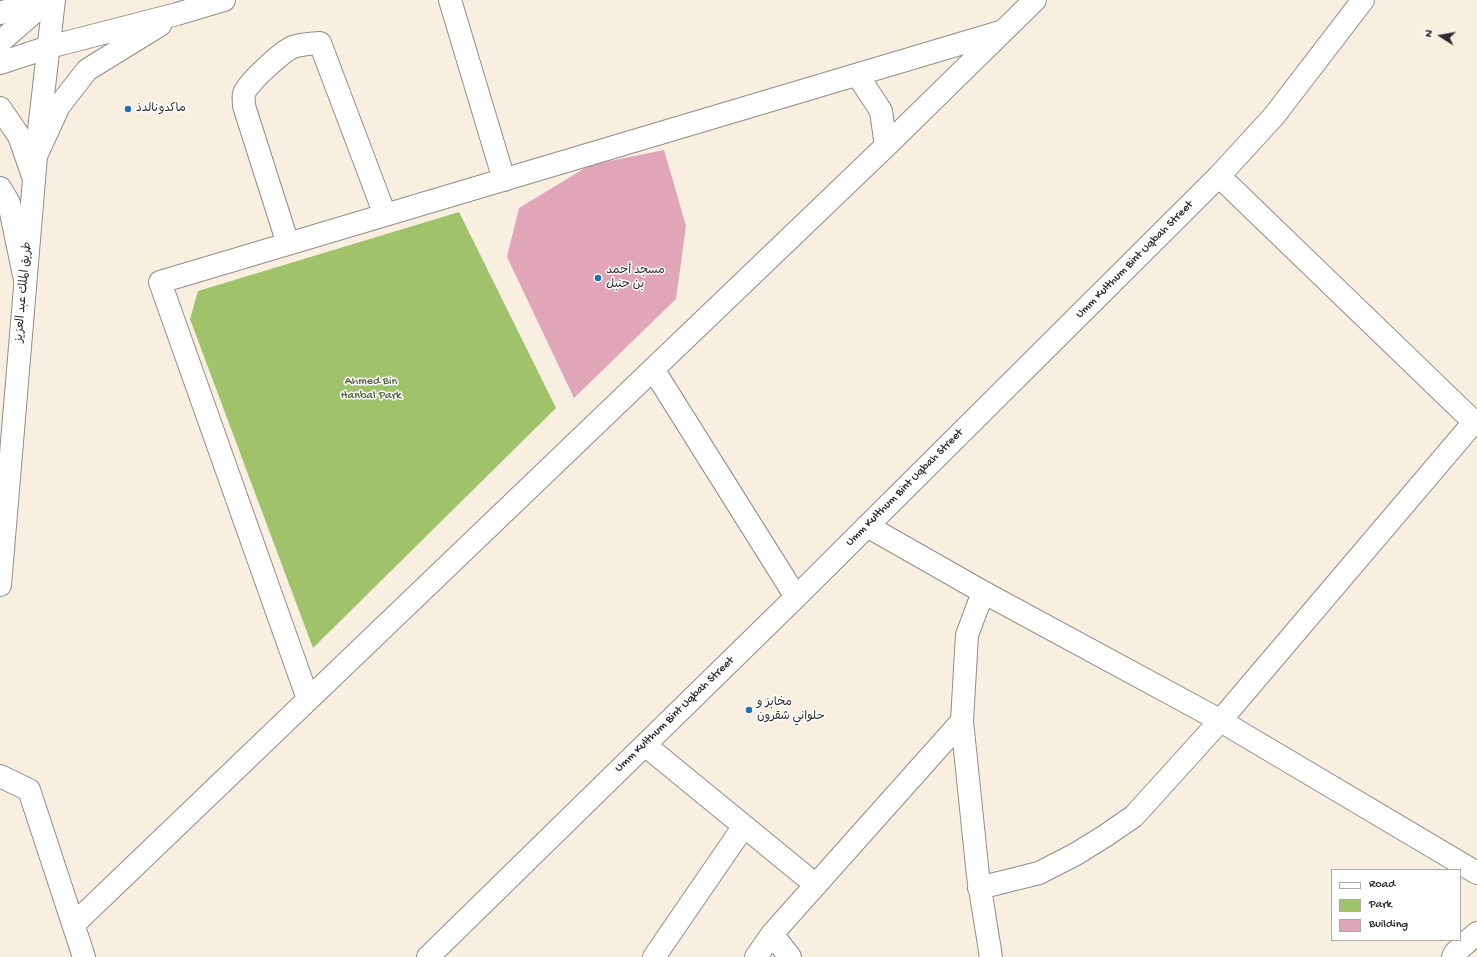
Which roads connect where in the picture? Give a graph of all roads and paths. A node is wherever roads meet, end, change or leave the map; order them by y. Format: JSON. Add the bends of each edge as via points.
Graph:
{"nodes":[{"id":1,"x":9,"y":0,"type":"edge"},
{"id":2,"x":39,"y":0,"type":"edge"},
{"id":3,"x":48,"y":0,"type":"edge"},
{"id":4,"x":54,"y":0,"type":"edge"},
{"id":5,"x":224,"y":0,"type":"edge"},
{"id":6,"x":450,"y":0,"type":"edge"},
{"id":7,"x":1035,"y":0,"type":"edge"},
{"id":8,"x":1363,"y":0,"type":"edge"},
{"id":9,"x":0,"y":8,"type":"edge"},
{"id":10,"x":0,"y":13,"type":"edge"},
{"id":11,"x":177,"y":14,"type":"junction"},
{"id":12,"x":5,"y":31,"type":"edge"},
{"id":13,"x":1003,"y":32,"type":"junction"},
{"id":14,"x":49,"y":47,"type":"junction"},
{"id":15,"x":0,"y":63,"type":"edge"},
{"id":16,"x":858,"y":76,"type":"junction"},
{"id":17,"x":0,"y":108,"type":"edge"},
{"id":18,"x":886,"y":146,"type":"junction"},
{"id":19,"x":36,"y":156,"type":"junction"},
{"id":20,"x":1219,"y":176,"type":"junction"},
{"id":21,"x":34,"y":179,"type":"junction"},
{"id":22,"x":504,"y":180,"type":"junction"},
{"id":23,"x":0,"y":188,"type":"edge"},
{"id":24,"x":385,"y":215,"type":"junction"},
{"id":25,"x":288,"y":244,"type":"junction"},
{"id":26,"x":25,"y":280,"type":"junction"},
{"id":27,"x":653,"y":369,"type":"junction"},
{"id":28,"x":867,"y":526,"type":"junction"},
{"id":29,"x":0,"y":585,"type":"edge"},
{"id":30,"x":983,"y":592,"type":"junction"},
{"id":31,"x":796,"y":597,"type":"junction"},
{"id":32,"x":308,"y":699,"type":"junction"},
{"id":33,"x":962,"y":721,"type":"junction"},
{"id":34,"x":1220,"y":721,"type":"junction"},
{"id":35,"x":645,"y":745,"type":"junction"},
{"id":36,"x":0,"y":776,"type":"edge"},
{"id":37,"x":744,"y":826,"type":"junction"},
{"id":38,"x":1477,"y":873,"type":"edge"},
{"id":39,"x":816,"y":885,"type":"junction"},
{"id":40,"x":979,"y":888,"type":"junction"},
{"id":41,"x":74,"y":924,"type":"junction"},
{"id":42,"x":1477,"y":933,"type":"edge"},
{"id":43,"x":772,"y":934,"type":"junction"},
{"id":44,"x":84,"y":957,"type":"edge"},
{"id":45,"x":428,"y":957,"type":"edge"},
{"id":46,"x":654,"y":957,"type":"edge"},
{"id":47,"x":756,"y":957,"type":"edge"},
{"id":48,"x":790,"y":957,"type":"edge"},
{"id":49,"x":991,"y":957,"type":"edge"},
{"id":50,"x":1453,"y":957,"type":"edge"}],
"edges":[{"from":1,"to":9,"type":"street"},
{"from":2,"to":10,"type":"street"},
{"from":3,"to":12,"type":"street"},
{"from":4,"to":14,"type":"street","name":"طريق الملك عبد العزيز"},
{"from":5,"to":11,"type":"street"},
{"from":6,"to":22,"type":"street"},
{"from":7,"to":13,"type":"street"},
{"from":8,"to":20,"type":"street","name":"Umm Kulthum Bint Uqbah Street","via":[[1274,116]]},
{"from":11,"to":14,"type":"street"},
{"from":11,"to":19,"type":"street","via":[[87,70],[59,106]]},
{"from":12,"to":14,"type":"street","via":[[22,35]]},
{"from":13,"to":16,"type":"street"},
{"from":13,"to":18,"type":"street"},
{"from":14,"to":15,"type":"street"},
{"from":14,"to":19,"type":"street","name":"طريق الملك عبد العزيز"},
{"from":16,"to":18,"type":"street","via":[[881,111]]},
{"from":16,"to":22,"type":"street"},
{"from":17,"to":21,"type":"street","via":[[19,136]]},
{"from":18,"to":27,"type":"street"},
{"from":19,"to":21,"type":"street","name":"طريق الملك عبد العزيز"},
{"from":20,"to":28,"type":"street","name":"Umm Kulthum Bint Uqbah Street"},
{"from":20,"to":34,"type":"street","via":[[1474,422]]},
{"from":21,"to":26,"type":"street","name":"طريق الملك عبد العزيز"},
{"from":22,"to":24,"type":"street"},
{"from":23,"to":26,"type":"street","via":[[9,203]]},
{"from":24,"to":25,"type":"street"},
{"from":24,"to":25,"type":"street","via":[[320,44],[304,44],[291,48],[259,74],[243,94],[244,106]]},
{"from":25,"to":32,"type":"street","via":[[160,282]]},
{"from":26,"to":29,"type":"street","name":"طريق الملك عبد العزيز"},
{"from":27,"to":31,"type":"street"},
{"from":27,"to":32,"type":"street"},
{"from":28,"to":30,"type":"street"},
{"from":28,"to":31,"type":"street","name":"Umm Kulthum Bint Uqbah Street"},
{"from":30,"to":33,"type":"street","via":[[967,635]]},
{"from":30,"to":34,"type":"street"},
{"from":31,"to":35,"type":"street","name":"Umm Kulthum Bint Uqbah Street"},
{"from":32,"to":41,"type":"street"},
{"from":33,"to":39,"type":"street"},
{"from":33,"to":40,"type":"street"},
{"from":34,"to":38,"type":"street"},
{"from":34,"to":40,"type":"street","via":[[1134,816],[1076,854],[1039,873]]},
{"from":35,"to":37,"type":"street"},
{"from":35,"to":45,"type":"street","name":"Umm Kulthum Bint Uqbah Street"},
{"from":36,"to":41,"type":"street","via":[[29,790]]},
{"from":37,"to":39,"type":"street"},
{"from":37,"to":46,"type":"street"},
{"from":39,"to":43,"type":"street"},
{"from":40,"to":49,"type":"street"},
{"from":41,"to":44,"type":"street"},
{"from":42,"to":50,"type":"street","via":[[1455,952]]},
{"from":43,"to":47,"type":"street"},
{"from":43,"to":48,"type":"street"}]}
